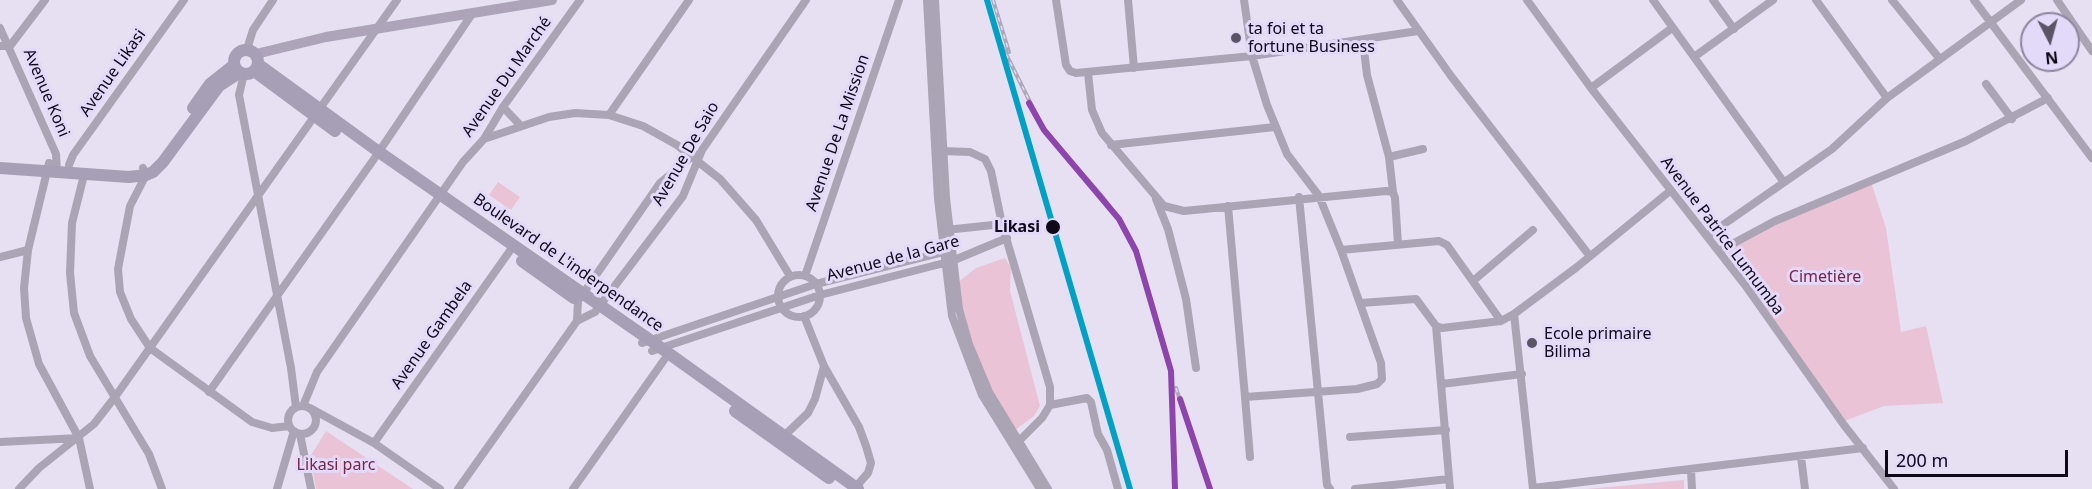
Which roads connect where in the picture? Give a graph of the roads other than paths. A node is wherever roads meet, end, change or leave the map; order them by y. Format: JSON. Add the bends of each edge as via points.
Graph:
{"nodes":[{"id":1,"x":45,"y":0,"type":"edge"},
{"id":2,"x":184,"y":0,"type":"edge"},
{"id":3,"x":273,"y":0,"type":"edge"},
{"id":4,"x":397,"y":0,"type":"edge"},
{"id":5,"x":552,"y":0,"type":"edge"},
{"id":6,"x":580,"y":0,"type":"edge"},
{"id":7,"x":689,"y":0,"type":"edge"},
{"id":8,"x":899,"y":0,"type":"edge"},
{"id":9,"x":927,"y":0,"type":"edge"},
{"id":10,"x":935,"y":0,"type":"edge"},
{"id":11,"x":1056,"y":0,"type":"edge"},
{"id":12,"x":1128,"y":0,"type":"edge"},
{"id":13,"x":1244,"y":0,"type":"edge"},
{"id":14,"x":1527,"y":0,"type":"edge"},
{"id":15,"x":1653,"y":0,"type":"edge"},
{"id":16,"x":1713,"y":0,"type":"edge"},
{"id":17,"x":1773,"y":0,"type":"edge"},
{"id":18,"x":1816,"y":0,"type":"edge"},
{"id":19,"x":1892,"y":0,"type":"edge"},
{"id":20,"x":1974,"y":0,"type":"edge"},
{"id":21,"x":2021,"y":0,"type":"edge"},
{"id":22,"x":2057,"y":0,"type":"edge"},
{"id":23,"x":804,"y":2,"type":"edge"},
{"id":24,"x":1402,"y":2,"type":"edge"},
{"id":25,"x":472,"y":14,"type":"junction"},
{"id":26,"x":1991,"y":22,"type":"junction"},
{"id":27,"x":0,"y":28,"type":"edge"},
{"id":28,"x":377,"y":28,"type":"junction"},
{"id":29,"x":1672,"y":28,"type":"junction"},
{"id":30,"x":1734,"y":29,"type":"junction"},
{"id":31,"x":1418,"y":31,"type":"junction"},
{"id":32,"x":1364,"y":41,"type":"junction"},
{"id":33,"x":0,"y":46,"type":"edge"},
{"id":34,"x":10,"y":46,"type":"junction"},
{"id":35,"x":2092,"y":51,"type":"edge"},
{"id":36,"x":1252,"y":56,"type":"junction"},
{"id":37,"x":1694,"y":57,"type":"junction"},
{"id":38,"x":1939,"y":58,"type":"junction"},
{"id":39,"x":247,"y":64,"type":"junction"},
{"id":40,"x":1134,"y":68,"type":"junction"},
{"id":41,"x":1088,"y":73,"type":"junction"},
{"id":42,"x":1986,"y":84,"type":"dead end"},
{"id":43,"x":1591,"y":88,"type":"junction"},
{"id":44,"x":1887,"y":98,"type":"junction"},
{"id":45,"x":2048,"y":98,"type":"junction"},
{"id":46,"x":503,"y":107,"type":"junction"},
{"id":47,"x":318,"y":114,"type":"junction"},
{"id":48,"x":609,"y":115,"type":"junction"},
{"id":49,"x":2012,"y":119,"type":"junction"},
{"id":50,"x":521,"y":126,"type":"junction"},
{"id":51,"x":1275,"y":128,"type":"junction"},
{"id":52,"x":484,"y":139,"type":"junction"},
{"id":53,"x":1111,"y":145,"type":"junction"},
{"id":54,"x":1424,"y":149,"type":"dead end"},
{"id":55,"x":702,"y":150,"type":"junction"},
{"id":56,"x":940,"y":151,"type":"junction"},
{"id":57,"x":377,"y":155,"type":"junction"},
{"id":58,"x":691,"y":156,"type":"junction"},
{"id":59,"x":1389,"y":157,"type":"junction"},
{"id":60,"x":2092,"y":158,"type":"edge"},
{"id":61,"x":0,"y":160,"type":"edge"},
{"id":62,"x":699,"y":162,"type":"junction"},
{"id":63,"x":56,"y":167,"type":"junction"},
{"id":64,"x":0,"y":168,"type":"edge"},
{"id":65,"x":148,"y":170,"type":"junction"},
{"id":66,"x":84,"y":175,"type":"junction"},
{"id":67,"x":1783,"y":181,"type":"junction"},
{"id":68,"x":1670,"y":191,"type":"junction"},
{"id":69,"x":1393,"y":192,"type":"junction"},
{"id":70,"x":1319,"y":196,"type":"junction"},
{"id":71,"x":259,"y":197,"type":"junction"},
{"id":72,"x":439,"y":197,"type":"junction"},
{"id":73,"x":1299,"y":197,"type":"junction"},
{"id":74,"x":1156,"y":199,"type":"junction"},
{"id":75,"x":1228,"y":206,"type":"junction"},
{"id":76,"x":1002,"y":224,"type":"junction"},
{"id":77,"x":945,"y":230,"type":"junction"},
{"id":78,"x":1533,"y":230,"type":"dead end"},
{"id":79,"x":1707,"y":236,"type":"junction"},
{"id":80,"x":1007,"y":238,"type":"junction"},
{"id":81,"x":1398,"y":244,"type":"junction"},
{"id":82,"x":512,"y":249,"type":"junction"},
{"id":83,"x":28,"y":250,"type":"junction"},
{"id":84,"x":1341,"y":250,"type":"junction"},
{"id":85,"x":946,"y":251,"type":"junction"},
{"id":86,"x":1719,"y":251,"type":"junction"},
{"id":87,"x":1589,"y":255,"type":"junction"},
{"id":88,"x":0,"y":257,"type":"edge"},
{"id":89,"x":948,"y":262,"type":"junction"},
{"id":90,"x":790,"y":276,"type":"junction"},
{"id":91,"x":805,"y":276,"type":"junction"},
{"id":92,"x":1473,"y":281,"type":"junction"},
{"id":93,"x":816,"y":284,"type":"junction"},
{"id":94,"x":820,"y":295,"type":"junction"},
{"id":95,"x":777,"y":296,"type":"junction"},
{"id":96,"x":276,"y":297,"type":"junction"},
{"id":97,"x":580,"y":297,"type":"junction"},
{"id":98,"x":1361,"y":303,"type":"junction"},
{"id":99,"x":781,"y":307,"type":"junction"},
{"id":100,"x":598,"y":309,"type":"junction"},
{"id":101,"x":1514,"y":314,"type":"junction"},
{"id":102,"x":804,"y":316,"type":"junction"},
{"id":103,"x":577,"y":321,"type":"junction"},
{"id":104,"x":1501,"y":321,"type":"junction"},
{"id":105,"x":1436,"y":326,"type":"junction"},
{"id":106,"x":651,"y":345,"type":"junction"},
{"id":107,"x":150,"y":348,"type":"junction"},
{"id":108,"x":664,"y":360,"type":"junction"},
{"id":109,"x":824,"y":366,"type":"junction"},
{"id":110,"x":1196,"y":368,"type":"dead end"},
{"id":111,"x":1522,"y":374,"type":"junction"},
{"id":112,"x":1442,"y":384,"type":"junction"},
{"id":113,"x":1318,"y":391,"type":"junction"},
{"id":114,"x":209,"y":392,"type":"junction"},
{"id":115,"x":1245,"y":397,"type":"junction"},
{"id":116,"x":115,"y":398,"type":"junction"},
{"id":117,"x":1050,"y":405,"type":"junction"},
{"id":118,"x":303,"y":407,"type":"junction"},
{"id":119,"x":294,"y":430,"type":"junction"},
{"id":120,"x":1446,"y":430,"type":"junction"},
{"id":121,"x":784,"y":436,"type":"junction"},
{"id":122,"x":1350,"y":437,"type":"dead end"},
{"id":123,"x":79,"y":438,"type":"junction"},
{"id":124,"x":0,"y":442,"type":"edge"},
{"id":125,"x":374,"y":443,"type":"junction"},
{"id":126,"x":1017,"y":443,"type":"junction"},
{"id":127,"x":1863,"y":448,"type":"junction"},
{"id":128,"x":1250,"y":457,"type":"dead end"},
{"id":129,"x":1802,"y":457,"type":"junction"},
{"id":130,"x":1691,"y":470,"type":"junction"},
{"id":131,"x":1449,"y":479,"type":"junction"},
{"id":132,"x":1533,"y":488,"type":"edge"},
{"id":133,"x":19,"y":489,"type":"edge"},
{"id":134,"x":90,"y":489,"type":"edge"},
{"id":135,"x":162,"y":489,"type":"edge"},
{"id":136,"x":278,"y":489,"type":"edge"},
{"id":137,"x":311,"y":489,"type":"edge"},
{"id":138,"x":440,"y":489,"type":"edge"},
{"id":139,"x":458,"y":489,"type":"edge"},
{"id":140,"x":573,"y":489,"type":"edge"},
{"id":141,"x":853,"y":489,"type":"edge"},
{"id":142,"x":1040,"y":489,"type":"edge"},
{"id":143,"x":1048,"y":489,"type":"edge"},
{"id":144,"x":1118,"y":489,"type":"edge"},
{"id":145,"x":1330,"y":489,"type":"edge"},
{"id":146,"x":1355,"y":489,"type":"edge"},
{"id":147,"x":1450,"y":489,"type":"edge"},
{"id":148,"x":1692,"y":489,"type":"edge"},
{"id":149,"x":1804,"y":489,"type":"edge"},
{"id":150,"x":1894,"y":489,"type":"edge"}],
"edges":[{"from":1,"to":34,"type":"street"},
{"from":2,"to":63,"type":"street","name":"Avenue Likasi","via":[[73,155]]},
{"from":3,"to":39,"type":"street","via":[[253,30]]},
{"from":4,"to":28,"type":"street"},
{"from":5,"to":25,"type":"main road"},
{"from":6,"to":46,"type":"street","name":"Avenue Du Marché"},
{"from":7,"to":48,"type":"street"},
{"from":8,"to":91,"type":"street","name":"Avenue De La Mission"},
{"from":9,"to":56,"type":"street"},
{"from":10,"to":56,"type":"street"},
{"from":11,"to":41,"type":"street","via":[[1066,65],[1070,71]]},
{"from":12,"to":40,"type":"street"},
{"from":13,"to":36,"type":"street"},
{"from":14,"to":43,"type":"street","name":"Avenue Patrice Lumumba"},
{"from":15,"to":29,"type":"street"},
{"from":16,"to":30,"type":"street"},
{"from":17,"to":30,"type":"street"},
{"from":18,"to":44,"type":"street"},
{"from":19,"to":38,"type":"street"},
{"from":20,"to":26,"type":"street"},
{"from":21,"to":26,"type":"street"},
{"from":22,"to":35,"type":"street"},
{"from":23,"to":55,"type":"street","name":"Avenue De Saio"},
{"from":24,"to":31,"type":"street"},
{"from":25,"to":28,"type":"main road"},
{"from":25,"to":57,"type":"street"},
{"from":26,"to":38,"type":"street"},
{"from":26,"to":45,"type":"street"},
{"from":27,"to":34,"type":"street","name":"Avenue Koni"},
{"from":28,"to":39,"type":"main road","via":[[296,43]]},
{"from":28,"to":47,"type":"street"},
{"from":29,"to":37,"type":"street"},
{"from":29,"to":43,"type":"street"},
{"from":30,"to":37,"type":"street"},
{"from":31,"to":32,"type":"street"},
{"from":31,"to":87,"type":"street"},
{"from":32,"to":36,"type":"street"},
{"from":32,"to":59,"type":"street","via":[[1367,75]]},
{"from":33,"to":34,"type":"street"},
{"from":34,"to":63,"type":"street","name":"Avenue Koni"},
{"from":36,"to":40,"type":"street"},
{"from":36,"to":51,"type":"street"},
{"from":37,"to":67,"type":"street"},
{"from":38,"to":44,"type":"street"},
{"from":39,"to":47,"type":"highway","name":"Boulevard de L'inderpendance"},
{"from":39,"to":65,"type":"highway","via":[[210,84]]},
{"from":39,"to":71,"type":"street","via":[[239,95]]},
{"from":40,"to":41,"type":"street"},
{"from":41,"to":53,"type":"street","via":[[1092,110]]},
{"from":42,"to":49,"type":"street"},
{"from":43,"to":68,"type":"street","name":"Avenue Patrice Lumumba"},
{"from":44,"to":67,"type":"street","via":[[1832,149]]},
{"from":45,"to":49,"type":"street"},
{"from":45,"to":60,"type":"street"},
{"from":46,"to":50,"type":"street"},
{"from":46,"to":52,"type":"street","name":"Avenue Du Marché"},
{"from":47,"to":57,"type":"highway","name":"Boulevard de L'inderpendance"},
{"from":47,"to":71,"type":"street"},
{"from":48,"to":50,"type":"street","via":[[575,113]]},
{"from":48,"to":58,"type":"street","via":[[643,126]]},
{"from":49,"to":86,"type":"street","via":[[1775,221]]},
{"from":50,"to":52,"type":"street"},
{"from":51,"to":53,"type":"street"},
{"from":51,"to":70,"type":"street","via":[[1287,154]]},
{"from":52,"to":72,"type":"street","name":"Avenue Du Marché"},
{"from":53,"to":74,"type":"street"},
{"from":54,"to":59,"type":"street"},
{"from":55,"to":58,"type":"street"},
{"from":55,"to":62,"type":"street","name":"Avenue De Saio"},
{"from":56,"to":76,"type":"street","via":[[969,152],[985,159]]},
{"from":56,"to":77,"type":"street"},
{"from":57,"to":72,"type":"highway","name":"Boulevard de L'inderpendance"},
{"from":57,"to":96,"type":"street"},
{"from":58,"to":62,"type":"street"},
{"from":58,"to":97,"type":"street","via":[[660,183]]},
{"from":59,"to":69,"type":"street"},
{"from":61,"to":63,"type":"highway"},
{"from":62,"to":90,"type":"street","via":[[720,179],[756,220]]},
{"from":62,"to":100,"type":"street","name":"Avenue De Saio","via":[[683,196]]},
{"from":63,"to":64,"type":"highway"},
{"from":63,"to":65,"type":"highway"},
{"from":63,"to":66,"type":"highway"},
{"from":63,"to":83,"type":"street","name":"Avenue Likasi","via":[[33,224]]},
{"from":65,"to":66,"type":"highway","via":[[129,177]]},
{"from":65,"to":107,"type":"street","via":[[130,206],[118,269],[120,292],[131,319]]},
{"from":66,"to":116,"type":"street","via":[[72,223],[71,298],[90,356]]},
{"from":67,"to":79,"type":"street"},
{"from":68,"to":79,"type":"street","name":"Avenue Patrice Lumumba"},
{"from":68,"to":87,"type":"street"},
{"from":69,"to":70,"type":"street"},
{"from":69,"to":81,"type":"street"},
{"from":70,"to":73,"type":"street"},
{"from":70,"to":84,"type":"street"},
{"from":71,"to":96,"type":"street"},
{"from":71,"to":107,"type":"street"},
{"from":72,"to":82,"type":"highway","name":"Boulevard de L'inderpendance"},
{"from":72,"to":118,"type":"street","name":"Avenue Du Marché","via":[[317,372]]},
{"from":73,"to":75,"type":"street"},
{"from":73,"to":113,"type":"street"},
{"from":74,"to":75,"type":"street","via":[[1164,206],[1184,211]]},
{"from":74,"to":110,"type":"street","via":[[1186,299]]},
{"from":75,"to":115,"type":"street"},
{"from":76,"to":77,"type":"street"},
{"from":76,"to":80,"type":"street"},
{"from":77,"to":85,"type":"street"},
{"from":78,"to":92,"type":"street"},
{"from":79,"to":86,"type":"street","name":"Avenue Patrice Lumumba"},
{"from":80,"to":89,"type":"street","name":"Avenue de la Gare"},
{"from":80,"to":117,"type":"street","via":[[1050,387]]},
{"from":81,"to":84,"type":"street"},
{"from":81,"to":92,"type":"street","via":[[1439,240]]},
{"from":82,"to":97,"type":"highway","name":"Boulevard de L'inderpendance"},
{"from":82,"to":125,"type":"street","name":"Avenue Gambela"},
{"from":83,"to":88,"type":"street"},
{"from":83,"to":123,"type":"street","name":"Avenue Likasi","via":[[26,318],[39,364]]},
{"from":84,"to":98,"type":"street"},
{"from":85,"to":89,"type":"street"},
{"from":85,"to":93,"type":"street"},
{"from":86,"to":127,"type":"street","name":"Avenue Patrice Lumumba"},
{"from":87,"to":101,"type":"street"},
{"from":89,"to":94,"type":"street","name":"Avenue de la Gare"},
{"from":89,"to":126,"type":"street","via":[[976,373]]},
{"from":90,"to":91,"type":"street"},
{"from":90,"to":95,"type":"street","via":[[781,284]]},
{"from":91,"to":93,"type":"street"},
{"from":92,"to":104,"type":"street"},
{"from":93,"to":94,"type":"street"},
{"from":93,"to":95,"type":"street"},
{"from":94,"to":99,"type":"street","name":"Avenue de la Gare"},
{"from":94,"to":102,"type":"street","via":[[815,310]]},
{"from":95,"to":99,"type":"street"},
{"from":95,"to":106,"type":"street"},
{"from":96,"to":114,"type":"street"},
{"from":96,"to":118,"type":"street"},
{"from":97,"to":100,"type":"highway","name":"Boulevard de L'inderpendance"},
{"from":97,"to":103,"type":"street"},
{"from":98,"to":105,"type":"street","via":[[1416,299]]},
{"from":98,"to":113,"type":"street","via":[[1381,363],[1382,379],[1368,386]]},
{"from":99,"to":102,"type":"street","via":[[791,316]]},
{"from":99,"to":106,"type":"street"},
{"from":100,"to":103,"type":"street","name":"Avenue De Saio"},
{"from":100,"to":106,"type":"highway","name":"Boulevard de L'inderpendance"},
{"from":101,"to":104,"type":"street"},
{"from":101,"to":111,"type":"street"},
{"from":102,"to":109,"type":"street"},
{"from":103,"to":139,"type":"street","name":"Avenue De Saio"},
{"from":104,"to":105,"type":"street"},
{"from":105,"to":112,"type":"street"},
{"from":106,"to":108,"type":"highway","name":"Boulevard de L'inderpendance"},
{"from":106,"to":121,"type":"highway","name":"Boulevard de L'inderpendance"},
{"from":107,"to":114,"type":"street"},
{"from":107,"to":116,"type":"street"},
{"from":108,"to":140,"type":"street"},
{"from":108,"to":141,"type":"highway","name":"Boulevard de L'inderpendance"},
{"from":109,"to":121,"type":"street","via":[[808,413]]},
{"from":109,"to":141,"type":"street","via":[[871,463],[868,473]]},
{"from":111,"to":112,"type":"street"},
{"from":111,"to":132,"type":"street"},
{"from":112,"to":120,"type":"street"},
{"from":113,"to":115,"type":"street"},
{"from":113,"to":145,"type":"street"},
{"from":114,"to":119,"type":"street","via":[[252,422]]},
{"from":115,"to":128,"type":"street"},
{"from":116,"to":123,"type":"street"},
{"from":116,"to":135,"type":"street","via":[[154,465]]},
{"from":117,"to":126,"type":"street"},
{"from":117,"to":144,"type":"street","via":[[1086,398],[1091,402]]},
{"from":118,"to":119,"type":"street","via":[[289,415]]},
{"from":118,"to":119,"type":"street","via":[[315,414],[315,427],[309,432]]},
{"from":118,"to":125,"type":"street"},
{"from":119,"to":136,"type":"street"},
{"from":119,"to":137,"type":"street"},
{"from":120,"to":122,"type":"street"},
{"from":120,"to":131,"type":"street"},
{"from":121,"to":141,"type":"highway","name":"Boulevard de L'inderpendance"},
{"from":123,"to":124,"type":"street"},
{"from":123,"to":133,"type":"street","via":[[55,454]]},
{"from":123,"to":134,"type":"street","name":"Avenue Likasi"},
{"from":125,"to":138,"type":"street"},
{"from":126,"to":142,"type":"street"},
{"from":126,"to":143,"type":"street"},
{"from":127,"to":129,"type":"street"},
{"from":127,"to":150,"type":"street","name":"Avenue Patrice Lumumba"},
{"from":129,"to":130,"type":"street"},
{"from":129,"to":149,"type":"street"},
{"from":130,"to":132,"type":"street"},
{"from":130,"to":148,"type":"street"},
{"from":131,"to":146,"type":"street"},
{"from":131,"to":147,"type":"street"}]}
